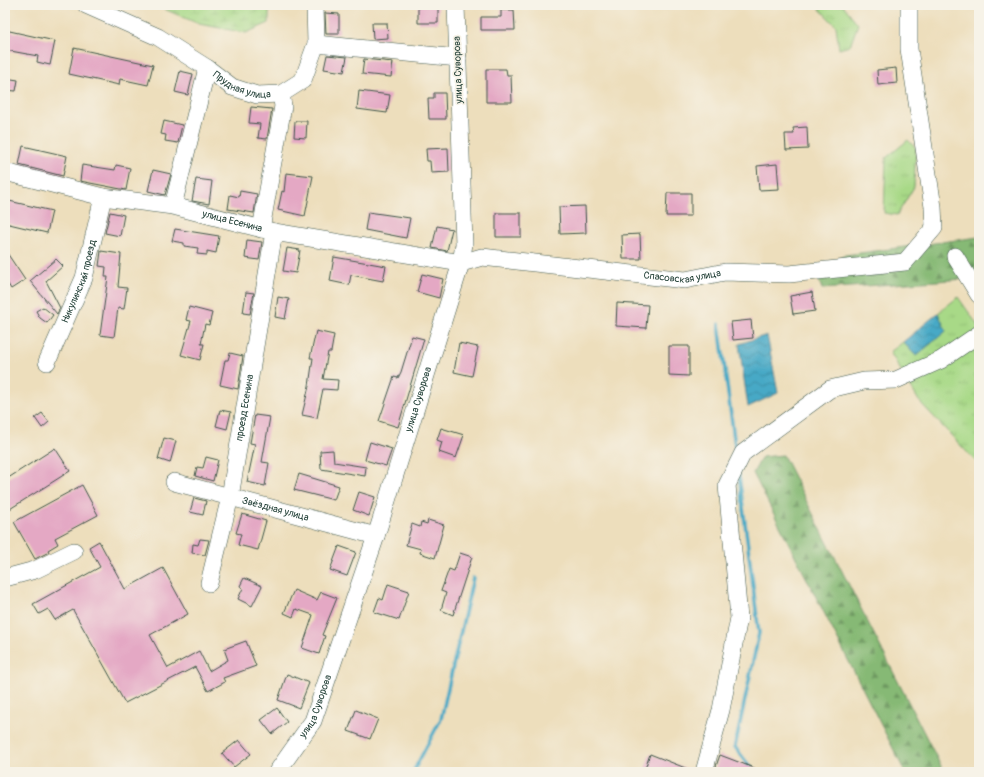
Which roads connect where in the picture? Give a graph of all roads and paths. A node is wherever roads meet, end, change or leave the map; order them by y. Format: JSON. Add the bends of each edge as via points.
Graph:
{"nodes":[{"id":1,"x":86,"y":5,"type":"edge"},
{"id":2,"x":315,"y":5,"type":"edge"},
{"id":3,"x":456,"y":5,"type":"edge"},
{"id":4,"x":908,"y":5,"type":"edge"},
{"id":5,"x":316,"y":44,"type":"junction"},
{"id":6,"x":458,"y":58,"type":"junction"},
{"id":7,"x":208,"y":68,"type":"junction"},
{"id":8,"x":281,"y":94,"type":"junction"},
{"id":9,"x":5,"y":172,"type":"edge"},
{"id":10,"x":103,"y":197,"type":"junction"},
{"id":11,"x":173,"y":206,"type":"junction"},
{"id":12,"x":267,"y":230,"type":"junction"},
{"id":13,"x":955,"y":256,"type":"dead end"},
{"id":14,"x":461,"y":263,"type":"junction"},
{"id":15,"x":979,"y":295,"type":"edge"},
{"id":16,"x":979,"y":334,"type":"edge"},
{"id":17,"x":47,"y":362,"type":"dead end"},
{"id":18,"x":174,"y":482,"type":"dead end"},
{"id":19,"x":230,"y":497,"type":"junction"},
{"id":20,"x":376,"y":536,"type":"junction"},
{"id":21,"x":74,"y":551,"type":"dead end"},
{"id":22,"x":5,"y":578,"type":"edge"},
{"id":23,"x":209,"y":583,"type":"dead end"},
{"id":24,"x":277,"y":772,"type":"edge"},
{"id":25,"x":704,"y":772,"type":"edge"}],
"edges":[{"from":1,"to":7,"type":"street","name":"Прудная улица","via":[[158,37]]},
{"from":2,"to":5,"type":"street"},
{"from":3,"to":6,"type":"street","name":"улица Суворова"},
{"from":4,"to":14,"type":"street","name":"Спасовская улица","via":[[909,49],[934,228],[905,262],[789,274],[725,272],[685,280],[482,256]]},
{"from":5,"to":6,"type":"street"},
{"from":5,"to":8,"type":"street","name":"Прудная улица","via":[[303,80]]},
{"from":6,"to":14,"type":"street","name":"улица Суворова","via":[[464,244]]},
{"from":7,"to":8,"type":"street","name":"Прудная улица","via":[[232,87],[257,95]]},
{"from":7,"to":11,"type":"street"},
{"from":8,"to":12,"type":"street","name":"проезд Есенина","via":[[283,106]]},
{"from":9,"to":10,"type":"street","name":"улица Есенина"},
{"from":10,"to":11,"type":"street","name":"улица Есенина"},
{"from":10,"to":17,"type":"street","name":"Никулинский проезд","via":[[84,278]]},
{"from":11,"to":12,"type":"street","name":"улица Есенина"},
{"from":12,"to":14,"type":"street","name":"улица Есенина"},
{"from":12,"to":19,"type":"street","name":"проезд Есенина"},
{"from":13,"to":15,"type":"street"},
{"from":14,"to":20,"type":"street","name":"улица Суворова"},
{"from":16,"to":25,"type":"street","via":[[941,360],[896,380],[864,381],[830,389],[743,453],[726,485],[739,618],[721,710]]},
{"from":18,"to":19,"type":"street","name":"Звёздная улица"},
{"from":19,"to":20,"type":"street","name":"Звёздная улица"},
{"from":19,"to":23,"type":"street","name":"проезд Есенина"},
{"from":20,"to":24,"type":"street","name":"улица Суворова","via":[[313,721]]},
{"from":21,"to":22,"type":"street","via":[[35,570]]}]}
